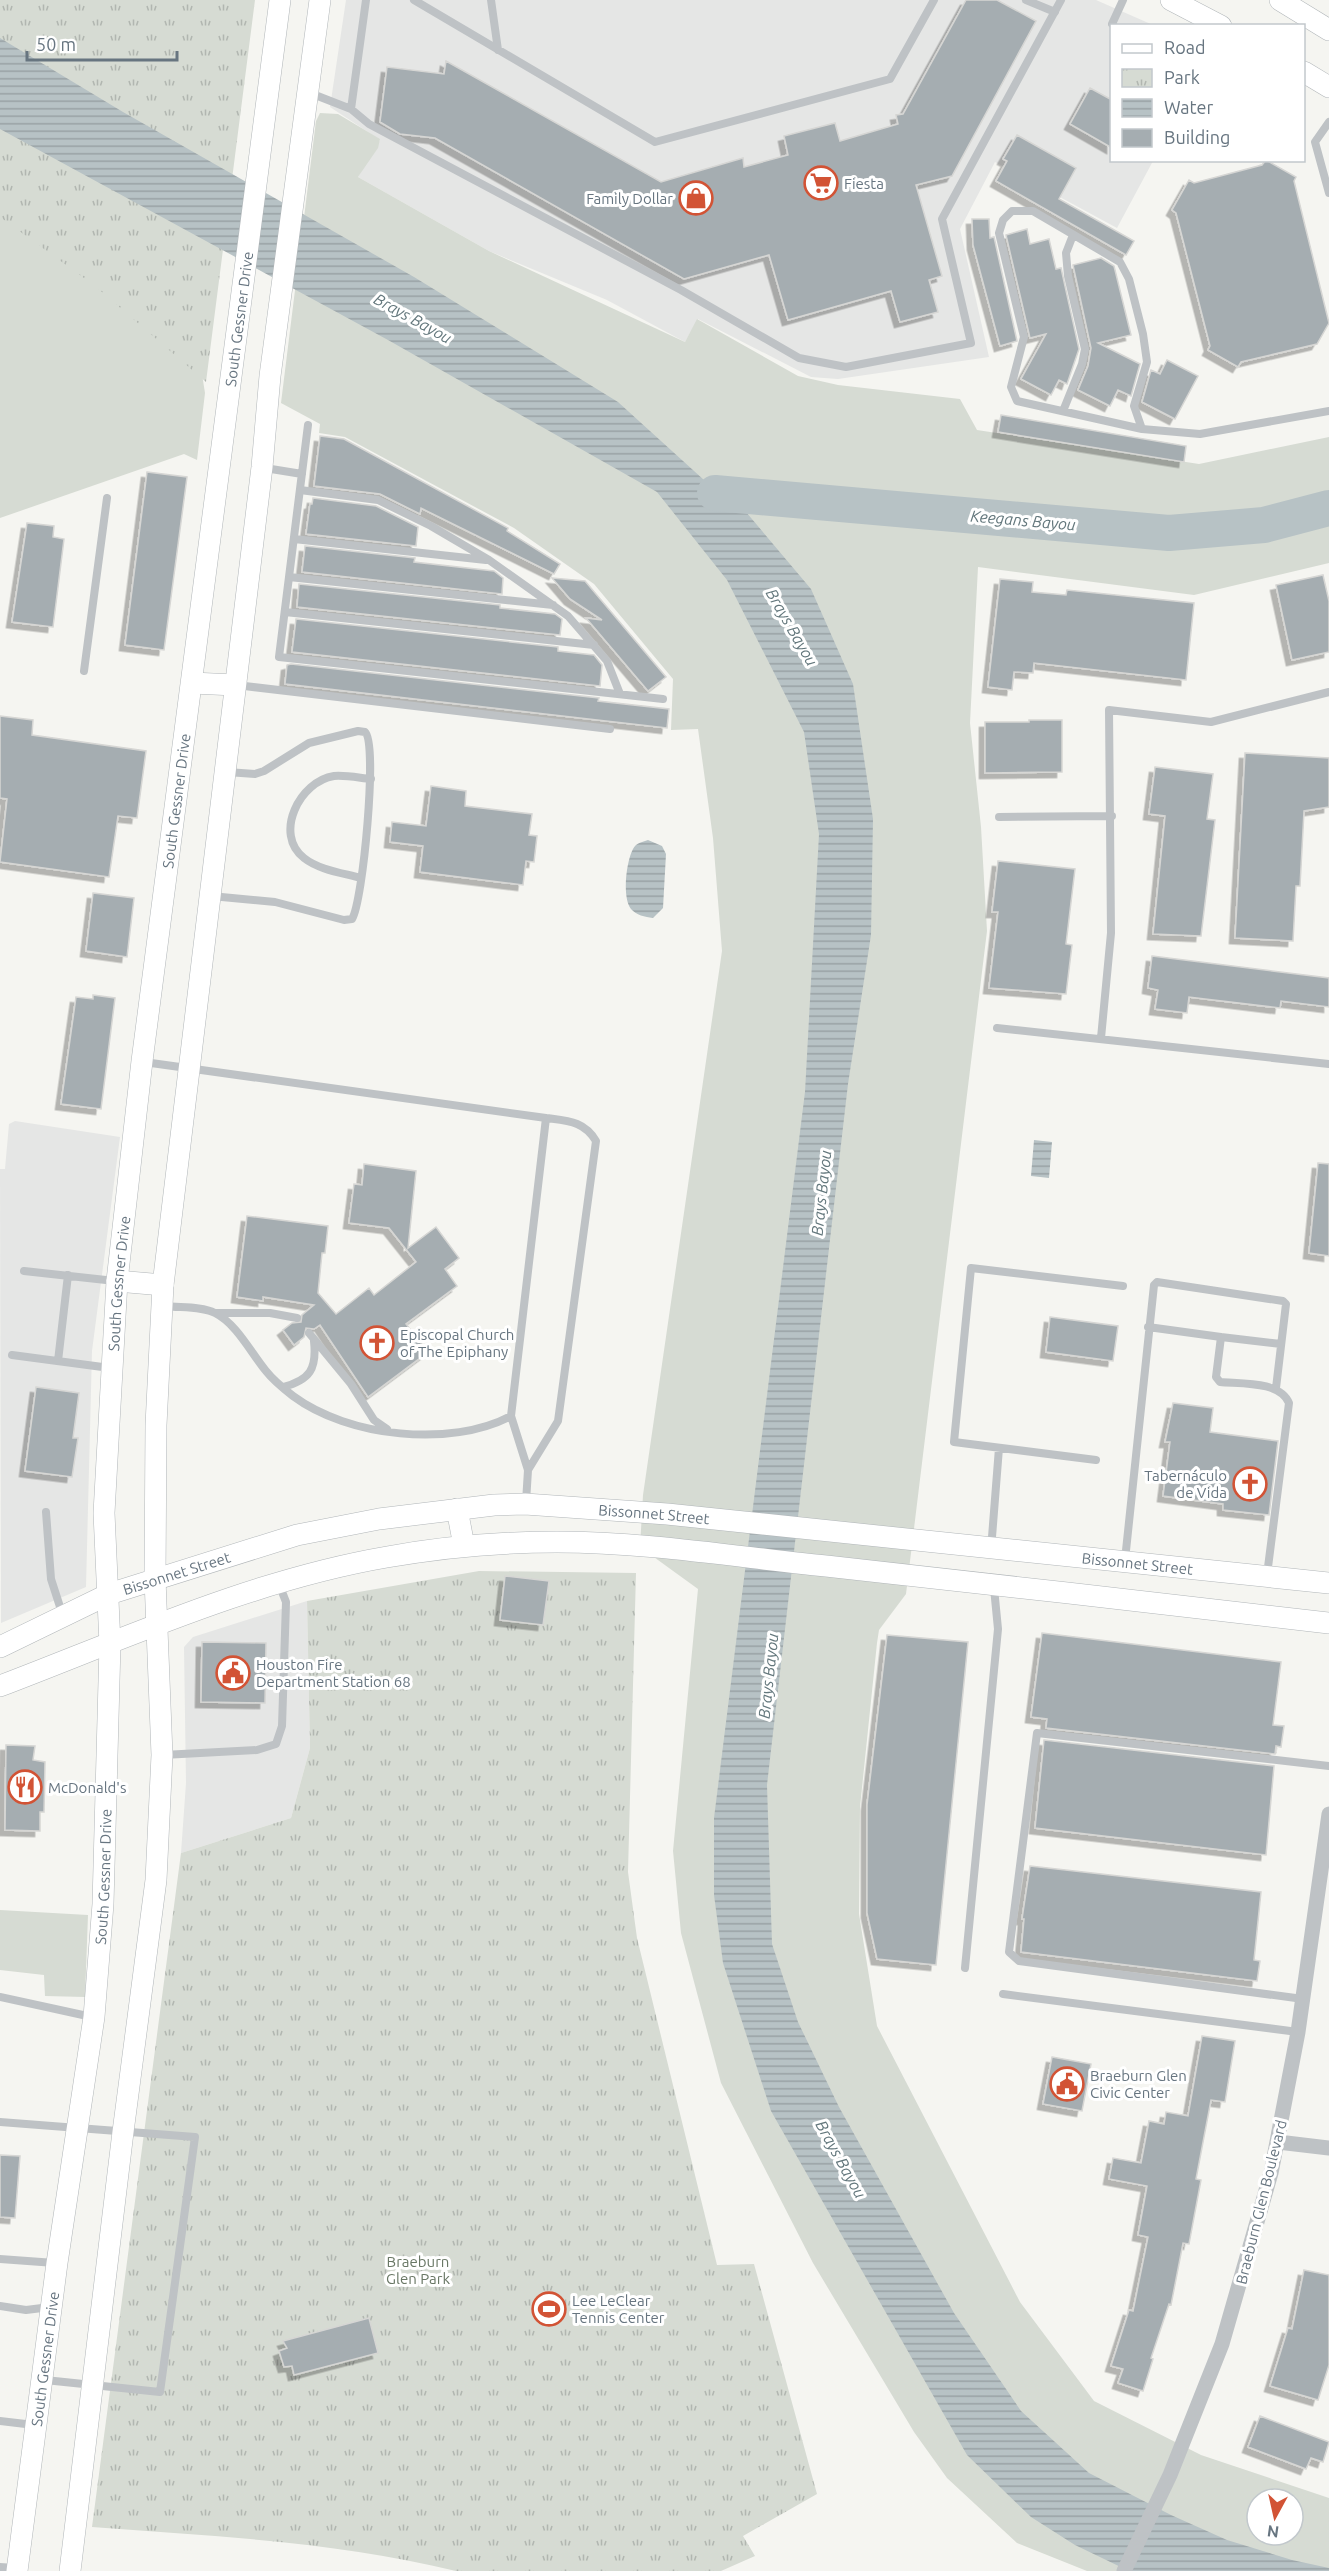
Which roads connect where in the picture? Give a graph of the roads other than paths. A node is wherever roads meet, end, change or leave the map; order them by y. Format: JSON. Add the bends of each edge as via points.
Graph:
{"nodes":[{"id":1,"x":280,"y":0,"type":"edge"},
{"id":2,"x":320,"y":0,"type":"edge"},
{"id":3,"x":366,"y":0,"type":"edge"},
{"id":4,"x":414,"y":0,"type":"edge"},
{"id":5,"x":492,"y":0,"type":"edge"},
{"id":6,"x":934,"y":0,"type":"edge"},
{"id":7,"x":1026,"y":0,"type":"edge"},
{"id":8,"x":1061,"y":0,"type":"edge"},
{"id":9,"x":1123,"y":0,"type":"edge"},
{"id":10,"x":1171,"y":0,"type":"edge"},
{"id":11,"x":1281,"y":0,"type":"edge"},
{"id":12,"x":1055,"y":12,"type":"junction"},
{"id":13,"x":1208,"y":23,"type":"edge"},
{"id":14,"x":1112,"y":24,"type":"edge"},
{"id":15,"x":1329,"y":30,"type":"edge"},
{"id":16,"x":498,"y":50,"type":"junction"},
{"id":17,"x":1305,"y":73,"type":"edge"},
{"id":18,"x":1329,"y":87,"type":"edge"},
{"id":19,"x":307,"y":92,"type":"junction"},
{"id":20,"x":351,"y":109,"type":"junction"},
{"id":21,"x":1329,"y":122,"type":"edge"},
{"id":22,"x":1329,"y":193,"type":"edge"},
{"id":23,"x":1074,"y":235,"type":"junction"},
{"id":24,"x":1063,"y":411,"type":"junction"},
{"id":25,"x":1329,"y":411,"type":"edge"},
{"id":26,"x":308,"y":424,"type":"dead end"},
{"id":27,"x":1142,"y":429,"type":"junction"},
{"id":28,"x":262,"y":467,"type":"junction"},
{"id":29,"x":302,"y":474,"type":"junction"},
{"id":30,"x":300,"y":490,"type":"junction"},
{"id":31,"x":107,"y":498,"type":"dead end"},
{"id":32,"x":294,"y":539,"type":"junction"},
{"id":33,"x":489,"y":560,"type":"junction"},
{"id":34,"x":289,"y":577,"type":"junction"},
{"id":35,"x":554,"y":605,"type":"junction"},
{"id":36,"x":285,"y":612,"type":"junction"},
{"id":37,"x":594,"y":645,"type":"junction"},
{"id":38,"x":84,"y":671,"type":"dead end"},
{"id":39,"x":192,"y":683,"type":"junction"},
{"id":40,"x":235,"y":685,"type":"junction"},
{"id":41,"x":1329,"y":692,"type":"edge"},
{"id":42,"x":620,"y":694,"type":"junction"},
{"id":43,"x":663,"y":699,"type":"dead end"},
{"id":44,"x":610,"y":729,"type":"dead end"},
{"id":45,"x":224,"y":772,"type":"junction"},
{"id":46,"x":371,"y":779,"type":"junction"},
{"id":47,"x":1112,"y":816,"type":"junction"},
{"id":48,"x":999,"y":817,"type":"dead end"},
{"id":49,"x":361,"y":878,"type":"junction"},
{"id":50,"x":209,"y":896,"type":"junction"},
{"id":51,"x":997,"y":1028,"type":"dead end"},
{"id":52,"x":1101,"y":1038,"type":"junction"},
{"id":53,"x":142,"y":1061,"type":"junction"},
{"id":54,"x":1329,"y":1064,"type":"edge"},
{"id":55,"x":188,"y":1068,"type":"junction"},
{"id":56,"x":546,"y":1118,"type":"junction"},
{"id":57,"x":24,"y":1271,"type":"dead end"},
{"id":58,"x":68,"y":1275,"type":"junction"},
{"id":59,"x":117,"y":1281,"type":"junction"},
{"id":60,"x":1123,"y":1286,"type":"dead end"},
{"id":61,"x":162,"y":1296,"type":"junction"},
{"id":62,"x":215,"y":1313,"type":"junction"},
{"id":63,"x":297,"y":1318,"type":"dead end"},
{"id":64,"x":1148,"y":1327,"type":"junction"},
{"id":65,"x":1221,"y":1337,"type":"junction"},
{"id":66,"x":1281,"y":1344,"type":"junction"},
{"id":67,"x":12,"y":1355,"type":"dead end"},
{"id":68,"x":58,"y":1361,"type":"junction"},
{"id":69,"x":112,"y":1369,"type":"junction"},
{"id":70,"x":283,"y":1387,"type":"junction"},
{"id":71,"x":1276,"y":1388,"type":"junction"},
{"id":72,"x":511,"y":1416,"type":"junction"},
{"id":73,"x":391,"y":1432,"type":"junction"},
{"id":74,"x":999,"y":1448,"type":"junction"},
{"id":75,"x":1096,"y":1460,"type":"dead end"},
{"id":76,"x":528,"y":1470,"type":"junction"},
{"id":77,"x":525,"y":1504,"type":"junction"},
{"id":78,"x":457,"y":1509,"type":"junction"},
{"id":79,"x":46,"y":1512,"type":"dead end"},
{"id":80,"x":464,"y":1546,"type":"junction"},
{"id":81,"x":995,"y":1548,"type":"junction"},
{"id":82,"x":1125,"y":1562,"type":"junction"},
{"id":83,"x":1267,"y":1577,"type":"junction"},
{"id":84,"x":155,"y":1579,"type":"junction"},
{"id":85,"x":279,"y":1583,"type":"junction"},
{"id":86,"x":994,"y":1583,"type":"junction"},
{"id":87,"x":1329,"y":1583,"type":"edge"},
{"id":88,"x":109,"y":1594,"type":"junction"},
{"id":89,"x":63,"y":1616,"type":"junction"},
{"id":90,"x":1329,"y":1623,"type":"edge"},
{"id":91,"x":158,"y":1626,"type":"junction"},
{"id":92,"x":110,"y":1644,"type":"junction"},
{"id":93,"x":0,"y":1647,"type":"edge"},
{"id":94,"x":0,"y":1686,"type":"edge"},
{"id":95,"x":162,"y":1755,"type":"junction"},
{"id":96,"x":1329,"y":1766,"type":"edge"},
{"id":97,"x":1329,"y":1814,"type":"edge"},
{"id":98,"x":965,"y":1968,"type":"dead end"},
{"id":99,"x":1003,"y":1994,"type":"dead end"},
{"id":100,"x":0,"y":1997,"type":"edge"},
{"id":101,"x":1304,"y":1999,"type":"junction"},
{"id":102,"x":93,"y":2017,"type":"junction"},
{"id":103,"x":1298,"y":2032,"type":"junction"},
{"id":104,"x":0,"y":2122,"type":"edge"},
{"id":105,"x":77,"y":2128,"type":"junction"},
{"id":106,"x":123,"y":2132,"type":"junction"},
{"id":107,"x":1278,"y":2142,"type":"junction"},
{"id":108,"x":1329,"y":2148,"type":"edge"},
{"id":109,"x":0,"y":2259,"type":"edge"},
{"id":110,"x":57,"y":2263,"type":"junction"},
{"id":111,"x":0,"y":2306,"type":"edge"},
{"id":112,"x":52,"y":2307,"type":"junction"},
{"id":113,"x":43,"y":2380,"type":"junction"},
{"id":114,"x":93,"y":2385,"type":"junction"},
{"id":115,"x":0,"y":2421,"type":"edge"},
{"id":116,"x":37,"y":2426,"type":"junction"},
{"id":117,"x":11,"y":2569,"type":"edge"},
{"id":118,"x":70,"y":2571,"type":"edge"},
{"id":119,"x":1124,"y":2571,"type":"edge"}],
"edges":[{"from":1,"to":39,"type":"main road","name":"South Gessner Drive"},
{"from":2,"to":19,"type":"main road"},
{"from":3,"to":20,"type":"lane"},
{"from":4,"to":16,"type":"lane"},
{"from":5,"to":16,"type":"lane"},
{"from":6,"to":16,"type":"lane","via":[[890,79],[656,142]]},
{"from":7,"to":12,"type":"lane"},
{"from":8,"to":12,"type":"lane"},
{"from":9,"to":14,"type":"lane"},
{"from":10,"to":13,"type":"main road"},
{"from":11,"to":15,"type":"main road"},
{"from":12,"to":20,"type":"lane","via":[[942,219],[970,343],[846,367],[799,358],[681,290],[369,124]]},
{"from":17,"to":18,"type":"main road"},
{"from":19,"to":20,"type":"lane"},
{"from":19,"to":28,"type":"main road"},
{"from":21,"to":22,"type":"lane","via":[[1315,142]]},
{"from":23,"to":24,"type":"lane","via":[[1066,254],[1068,276],[1085,350]]},
{"from":23,"to":24,"type":"lane","via":[[1034,211],[1012,211],[1003,220],[999,233],[1024,337],[1011,387],[1017,401]]},
{"from":23,"to":27,"type":"lane","via":[[1120,262],[1129,279],[1146,362],[1134,406]]},
{"from":24,"to":27,"type":"lane"},
{"from":25,"to":27,"type":"lane","via":[[1200,434]]},
{"from":26,"to":29,"type":"lane"},
{"from":28,"to":29,"type":"lane"},
{"from":28,"to":40,"type":"main road"},
{"from":29,"to":30,"type":"lane"},
{"from":30,"to":32,"type":"lane"},
{"from":30,"to":33,"type":"lane","via":[[378,500]]},
{"from":31,"to":38,"type":"lane"},
{"from":32,"to":33,"type":"lane"},
{"from":32,"to":34,"type":"lane"},
{"from":33,"to":35,"type":"lane"},
{"from":34,"to":35,"type":"lane"},
{"from":34,"to":36,"type":"lane"},
{"from":35,"to":37,"type":"lane"},
{"from":36,"to":37,"type":"lane"},
{"from":36,"to":42,"type":"lane","via":[[279,657]]},
{"from":37,"to":42,"type":"lane","via":[[607,661]]},
{"from":39,"to":40,"type":"main road"},
{"from":39,"to":53,"type":"main road","name":"South Gessner Drive"},
{"from":40,"to":44,"type":"lane"},
{"from":40,"to":45,"type":"main road"},
{"from":41,"to":47,"type":"lane","via":[[1211,722],[1109,710]]},
{"from":42,"to":43,"type":"lane"},
{"from":45,"to":46,"type":"lane","via":[[255,774],[309,743],[365,732],[371,740]]},
{"from":45,"to":50,"type":"main road"},
{"from":46,"to":49,"type":"lane"},
{"from":46,"to":49,"type":"lane","via":[[333,776],[315,784],[293,810],[291,835],[303,858]]},
{"from":47,"to":48,"type":"lane"},
{"from":47,"to":52,"type":"lane","via":[[1111,933]]},
{"from":49,"to":50,"type":"lane","via":[[355,915],[348,920],[274,902]]},
{"from":50,"to":55,"type":"main road"},
{"from":51,"to":52,"type":"lane"},
{"from":52,"to":54,"type":"lane"},
{"from":53,"to":55,"type":"lane"},
{"from":53,"to":59,"type":"main road","name":"South Gessner Drive"},
{"from":55,"to":56,"type":"lane"},
{"from":55,"to":61,"type":"main road"},
{"from":56,"to":72,"type":"lane"},
{"from":56,"to":76,"type":"lane","via":[[577,1122],[596,1141],[558,1421]]},
{"from":57,"to":58,"type":"lane"},
{"from":58,"to":59,"type":"lane"},
{"from":58,"to":68,"type":"lane"},
{"from":59,"to":61,"type":"main road"},
{"from":59,"to":69,"type":"main road","name":"South Gessner Drive"},
{"from":60,"to":74,"type":"lane","via":[[971,1268],[954,1442]]},
{"from":61,"to":62,"type":"lane"},
{"from":61,"to":84,"type":"main road"},
{"from":62,"to":63,"type":"lane","via":[[270,1313]]},
{"from":62,"to":70,"type":"lane"},
{"from":64,"to":65,"type":"lane"},
{"from":64,"to":66,"type":"lane","via":[[1157,1282],[1282,1300],[1286,1304]]},
{"from":64,"to":82,"type":"lane"},
{"from":65,"to":66,"type":"lane"},
{"from":65,"to":71,"type":"lane","via":[[1216,1377],[1220,1382]]},
{"from":66,"to":71,"type":"lane"},
{"from":67,"to":68,"type":"lane"},
{"from":68,"to":69,"type":"lane"},
{"from":69,"to":88,"type":"main road","name":"South Gessner Drive","via":[[104,1513]]},
{"from":70,"to":73,"type":"lane","via":[[335,1419]]},
{"from":70,"to":73,"type":"lane","via":[[302,1381],[309,1374],[314,1364],[311,1337],[351,1384],[374,1420]]},
{"from":71,"to":83,"type":"lane","via":[[1289,1403]]},
{"from":72,"to":73,"type":"lane","via":[[495,1425],[424,1436]]},
{"from":72,"to":76,"type":"lane"},
{"from":74,"to":75,"type":"lane"},
{"from":74,"to":81,"type":"lane","via":[[992,1537]]},
{"from":76,"to":77,"type":"lane"},
{"from":77,"to":78,"type":"main road","name":"Bissonnet Street"},
{"from":77,"to":81,"type":"main road","name":"Bissonnet Street","via":[[667,1514]]},
{"from":78,"to":80,"type":"main road"},
{"from":78,"to":84,"type":"main road","name":"Bissonnet Street","via":[[297,1535]]},
{"from":79,"to":89,"type":"lane","via":[[51,1579]]},
{"from":80,"to":85,"type":"main road","via":[[386,1557]]},
{"from":80,"to":86,"type":"main road","via":[[557,1542],[661,1549]]},
{"from":81,"to":82,"type":"main road","name":"Bissonnet Street"},
{"from":81,"to":86,"type":"main road"},
{"from":82,"to":83,"type":"main road","name":"Bissonnet Street"},
{"from":83,"to":87,"type":"main road","name":"Bissonnet Street"},
{"from":84,"to":88,"type":"main road","name":"Bissonnet Street"},
{"from":84,"to":91,"type":"main road"},
{"from":85,"to":91,"type":"main road"},
{"from":85,"to":95,"type":"lane","via":[[286,1602],[282,1726],[276,1744],[257,1750]]},
{"from":86,"to":90,"type":"main road"},
{"from":86,"to":98,"type":"lane","via":[[998,1629]]},
{"from":88,"to":89,"type":"main road","name":"Bissonnet Street"},
{"from":88,"to":92,"type":"main road","name":"South Gessner Drive"},
{"from":89,"to":93,"type":"main road","name":"Bissonnet Street"},
{"from":91,"to":92,"type":"main road"},
{"from":91,"to":95,"type":"main road"},
{"from":92,"to":94,"type":"main road"},
{"from":92,"to":102,"type":"main road","name":"South Gessner Drive","via":[[103,1904]]},
{"from":95,"to":106,"type":"main road","via":[[156,1880]]},
{"from":96,"to":101,"type":"lane","via":[[1036,1733],[1009,1952],[1019,1962]]},
{"from":97,"to":101,"type":"street","name":"Braeburn Glen Boulevard"},
{"from":99,"to":103,"type":"lane"},
{"from":100,"to":102,"type":"lane"},
{"from":101,"to":103,"type":"street","name":"Braeburn Glen Boulevard"},
{"from":102,"to":105,"type":"main road","name":"South Gessner Drive"},
{"from":103,"to":107,"type":"street","name":"Braeburn Glen Boulevard"},
{"from":104,"to":105,"type":"lane"},
{"from":105,"to":106,"type":"lane"},
{"from":105,"to":110,"type":"main road","name":"South Gessner Drive"},
{"from":106,"to":114,"type":"main road"},
{"from":106,"to":114,"type":"lane","via":[[195,2137],[160,2392]]},
{"from":107,"to":108,"type":"street"},
{"from":107,"to":119,"type":"street","name":"Braeburn Glen Boulevard","via":[[1222,2344],[1170,2475]]},
{"from":109,"to":110,"type":"lane"},
{"from":110,"to":112,"type":"main road","name":"South Gessner Drive"},
{"from":111,"to":112,"type":"lane","via":[[26,2310]]},
{"from":112,"to":113,"type":"main road","name":"South Gessner Drive"},
{"from":113,"to":114,"type":"lane"},
{"from":113,"to":116,"type":"main road","name":"South Gessner Drive"},
{"from":114,"to":118,"type":"main road"},
{"from":115,"to":116,"type":"lane"},
{"from":116,"to":117,"type":"main road","name":"South Gessner Drive"}]}
